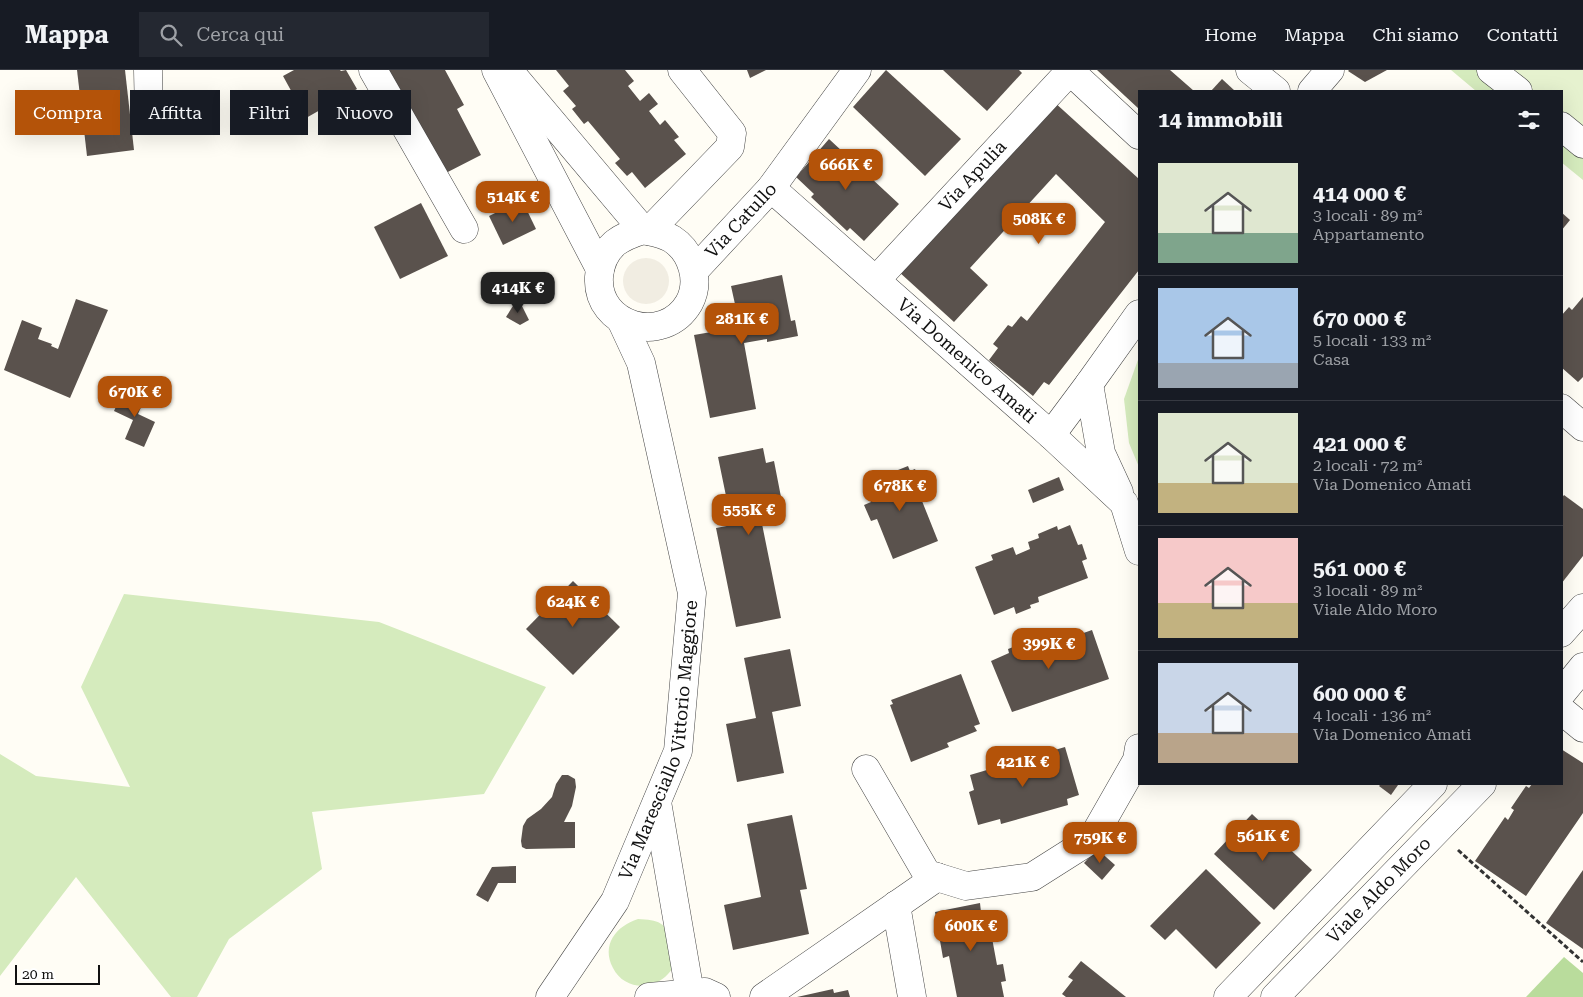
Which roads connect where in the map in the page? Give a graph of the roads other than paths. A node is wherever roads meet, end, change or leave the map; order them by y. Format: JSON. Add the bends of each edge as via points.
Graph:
{"nodes":[{"id":1,"x":148,"y":70,"type":"edge"},
{"id":2,"x":373,"y":70,"type":"edge"},
{"id":3,"x":496,"y":70,"type":"edge"},
{"id":4,"x":508,"y":70,"type":"edge"},
{"id":5,"x":682,"y":70,"type":"edge"},
{"id":6,"x":857,"y":70,"type":"edge"},
{"id":7,"x":1069,"y":70,"type":"edge"},
{"id":8,"x":1250,"y":70,"type":"edge"},
{"id":9,"x":1330,"y":70,"type":"edge"},
{"id":10,"x":1491,"y":70,"type":"edge"},
{"id":11,"x":148,"y":90,"type":"edge"},
{"id":12,"x":1275,"y":90,"type":"edge"},
{"id":13,"x":1313,"y":90,"type":"edge"},
{"id":14,"x":1517,"y":90,"type":"edge"},
{"id":15,"x":1563,"y":128,"type":"edge"},
{"id":16,"x":1138,"y":134,"type":"edge"},
{"id":17,"x":1583,"y":144,"type":"edge"},
{"id":18,"x":771,"y":188,"type":"junction"},
{"id":19,"x":464,"y":229,"type":"dead end"},
{"id":20,"x":646,"y":231,"type":"junction"},
{"id":21,"x":600,"y":269,"type":"junction"},
{"id":22,"x":694,"y":272,"type":"junction"},
{"id":23,"x":876,"y":280,"type":"junction"},
{"id":24,"x":1138,"y":315,"type":"edge"},
{"id":25,"x":621,"y":320,"type":"junction"},
{"id":26,"x":666,"y":323,"type":"junction"},
{"id":27,"x":644,"y":375,"type":"junction"},
{"id":28,"x":1089,"y":384,"type":"junction"},
{"id":29,"x":1563,"y":410,"type":"edge"},
{"id":30,"x":1583,"y":427,"type":"edge"},
{"id":31,"x":1051,"y":435,"type":"junction"},
{"id":32,"x":1124,"y":503,"type":"junction"},
{"id":33,"x":1138,"y":548,"type":"edge"},
{"id":34,"x":1583,"y":608,"type":"edge"},
{"id":35,"x":1563,"y":631,"type":"edge"},
{"id":36,"x":1583,"y":667,"type":"edge"},
{"id":37,"x":1563,"y":692,"type":"edge"},
{"id":38,"x":1563,"y":712,"type":"edge"},
{"id":39,"x":1583,"y":728,"type":"edge"},
{"id":40,"x":1138,"y":754,"type":"edge"},
{"id":41,"x":866,"y":769,"type":"dead end"},
{"id":42,"x":1432,"y":785,"type":"edge"},
{"id":43,"x":1481,"y":785,"type":"edge"},
{"id":44,"x":657,"y":802,"type":"junction"},
{"id":45,"x":937,"y":877,"type":"junction"},
{"id":46,"x":896,"y":905,"type":"junction"},
{"id":47,"x":703,"y":995,"type":"edge"},
{"id":48,"x":550,"y":997,"type":"edge"},
{"id":49,"x":649,"y":997,"type":"edge"},
{"id":50,"x":764,"y":997,"type":"edge"},
{"id":51,"x":912,"y":997,"type":"edge"},
{"id":52,"x":1228,"y":997,"type":"edge"},
{"id":53,"x":1275,"y":997,"type":"edge"}],
"edges":[{"from":1,"to":11,"type":"street"},
{"from":2,"to":19,"type":"street"},
{"from":3,"to":21,"type":"street"},
{"from":4,"to":20,"type":"street"},
{"from":5,"to":20,"type":"street","via":[[732,133],[730,147]]},
{"from":6,"to":18,"type":"street","name":"Via Catullo"},
{"from":7,"to":16,"type":"street"},
{"from":7,"to":23,"type":"street","name":"Via Apulia"},
{"from":8,"to":12,"type":"street"},
{"from":9,"to":13,"type":"street"},
{"from":10,"to":14,"type":"street"},
{"from":15,"to":17,"type":"street"},
{"from":18,"to":22,"type":"street","name":"Via Catullo"},
{"from":18,"to":23,"type":"street","name":"Via Domenico Amati"},
{"from":20,"to":21,"type":"street","via":[[615,243],[605,255]]},
{"from":20,"to":22,"type":"street","via":[[670,238],[681,247]]},
{"from":21,"to":25,"type":"street","via":[[602,298]]},
{"from":22,"to":26,"type":"street","via":[[689,302]]},
{"from":23,"to":31,"type":"street","name":"Via Domenico Amati"},
{"from":24,"to":28,"type":"street"},
{"from":25,"to":26,"type":"street","via":[[636,326],[652,327]]},
{"from":25,"to":27,"type":"street","name":"Via Maresciallo Vittorio Maggiore","via":[[642,363]]},
{"from":26,"to":27,"type":"street"},
{"from":27,"to":44,"type":"street","name":"Via Maresciallo Vittorio Maggiore","via":[[692,594],[678,751]]},
{"from":28,"to":31,"type":"street"},
{"from":28,"to":32,"type":"street","via":[[1101,453]]},
{"from":29,"to":30,"type":"street"},
{"from":31,"to":32,"type":"street","name":"Via Domenico Amati"},
{"from":32,"to":33,"type":"street","name":"Via Domenico Amati"},
{"from":34,"to":35,"type":"street"},
{"from":36,"to":37,"type":"street"},
{"from":38,"to":39,"type":"street"},
{"from":40,"to":45,"type":"street","via":[[1092,839],[1032,877],[966,886]]},
{"from":41,"to":45,"type":"street","via":[[927,874]]},
{"from":42,"to":52,"type":"street","name":"Viale Aldo Moro"},
{"from":43,"to":53,"type":"street","name":"Viale Aldo Moro"},
{"from":44,"to":47,"type":"street"},
{"from":44,"to":48,"type":"street","name":"Via Maresciallo Vittorio Maggiore","via":[[615,901]]},
{"from":45,"to":46,"type":"street"},
{"from":46,"to":50,"type":"street"},
{"from":46,"to":51,"type":"street"},
{"from":47,"to":49,"type":"street"}]}
